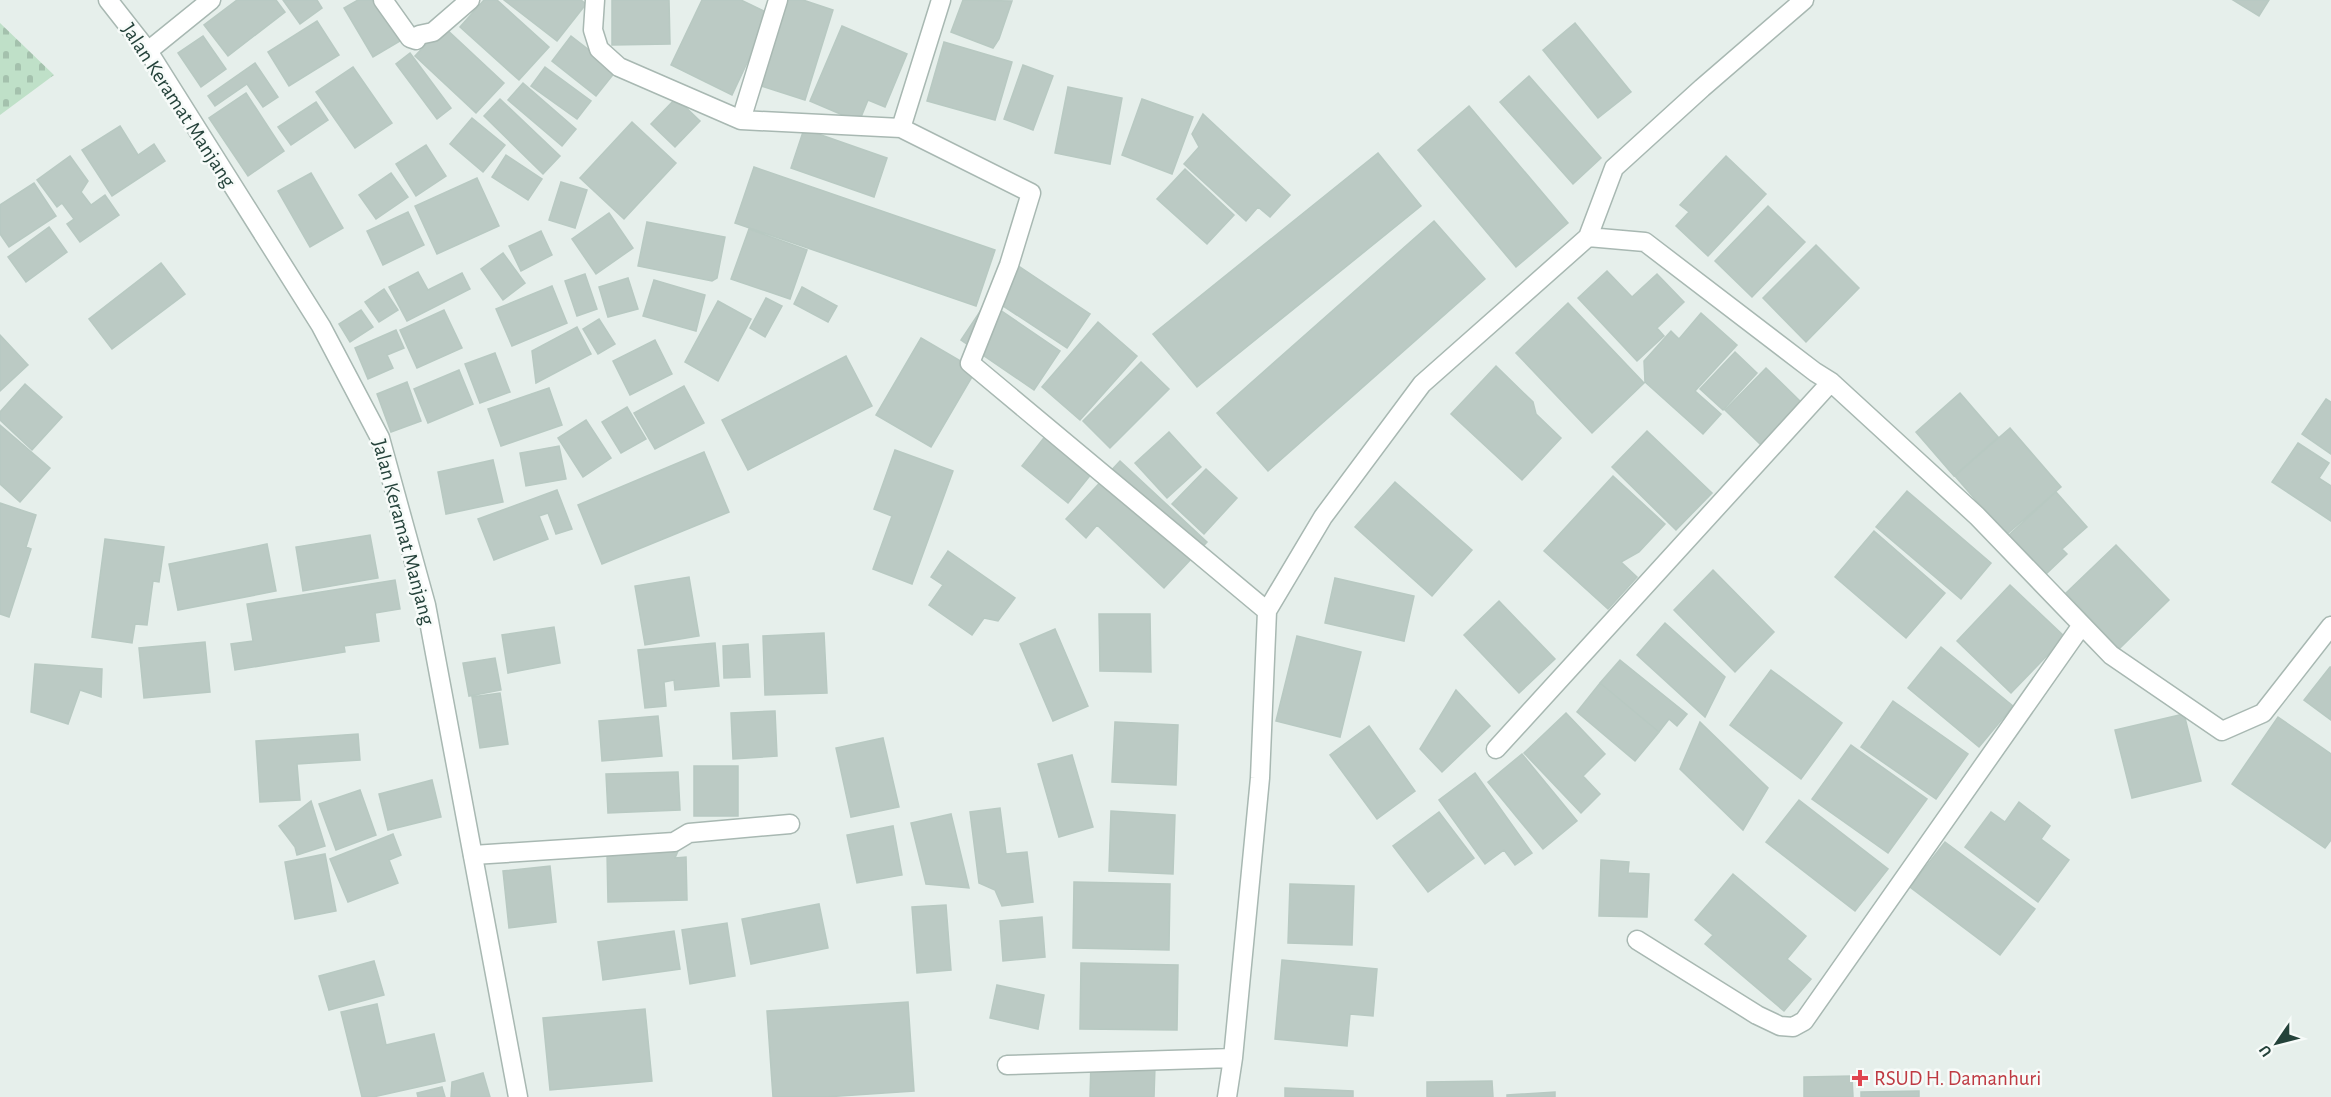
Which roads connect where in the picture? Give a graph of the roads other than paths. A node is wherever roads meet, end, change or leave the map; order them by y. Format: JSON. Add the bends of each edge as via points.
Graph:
{"nodes":[{"id":1,"x":108,"y":0,"type":"edge"},
{"id":2,"x":211,"y":0,"type":"edge"},
{"id":3,"x":383,"y":0,"type":"edge"},
{"id":4,"x":470,"y":0,"type":"edge"},
{"id":5,"x":595,"y":0,"type":"edge"},
{"id":6,"x":778,"y":0,"type":"edge"},
{"id":7,"x":941,"y":0,"type":"edge"},
{"id":8,"x":1804,"y":0,"type":"edge"},
{"id":9,"x":148,"y":51,"type":"junction"},
{"id":10,"x":741,"y":120,"type":"junction"},
{"id":11,"x":901,"y":128,"type":"junction"},
{"id":12,"x":1588,"y":237,"type":"junction"},
{"id":13,"x":1831,"y":382,"type":"junction"},
{"id":14,"x":1267,"y":611,"type":"junction"},
{"id":15,"x":2082,"y":625,"type":"junction"},
{"id":16,"x":2331,"y":626,"type":"edge"},
{"id":17,"x":1496,"y":749,"type":"dead end"},
{"id":18,"x":790,"y":824,"type":"dead end"},
{"id":19,"x":473,"y":855,"type":"junction"},
{"id":20,"x":1637,"y":940,"type":"dead end"},
{"id":21,"x":1233,"y":1058,"type":"junction"},
{"id":22,"x":1007,"y":1065,"type":"dead end"},
{"id":23,"x":518,"y":1097,"type":"edge"},
{"id":24,"x":1227,"y":1097,"type":"edge"}],
"edges":[{"from":1,"to":9,"type":"street","name":"Jalan Keramat Manjang"},
{"from":2,"to":9,"type":"street"},
{"from":3,"to":4,"type":"street","via":[[410,38],[416,40],[419,35],[434,32]]},
{"from":5,"to":10,"type":"street","via":[[593,30],[599,49],[619,67]]},
{"from":6,"to":10,"type":"street"},
{"from":7,"to":11,"type":"street"},
{"from":8,"to":12,"type":"street","via":[[1614,168]]},
{"from":9,"to":19,"type":"street","name":"Jalan Keramat Manjang","via":[[321,326],[380,438],[426,605]]},
{"from":10,"to":11,"type":"street"},
{"from":11,"to":14,"type":"street","via":[[1031,193],[1009,265],[970,363]]},
{"from":12,"to":13,"type":"street","via":[[1645,242]]},
{"from":12,"to":14,"type":"street","via":[[1422,384],[1323,517]]},
{"from":13,"to":15,"type":"street","via":[[1977,516]]},
{"from":13,"to":17,"type":"street"},
{"from":14,"to":21,"type":"street","via":[[1260,778]]},
{"from":15,"to":16,"type":"street","via":[[2111,655],[2223,731],[2263,713]]},
{"from":15,"to":20,"type":"street","via":[[1804,1021],[1793,1027],[1780,1026],[1757,1015]]},
{"from":18,"to":19,"type":"street","via":[[689,832],[674,843]]},
{"from":19,"to":23,"type":"street","name":"Jalan Keramat Manjang"},
{"from":21,"to":22,"type":"street"},
{"from":21,"to":24,"type":"street"}]}
